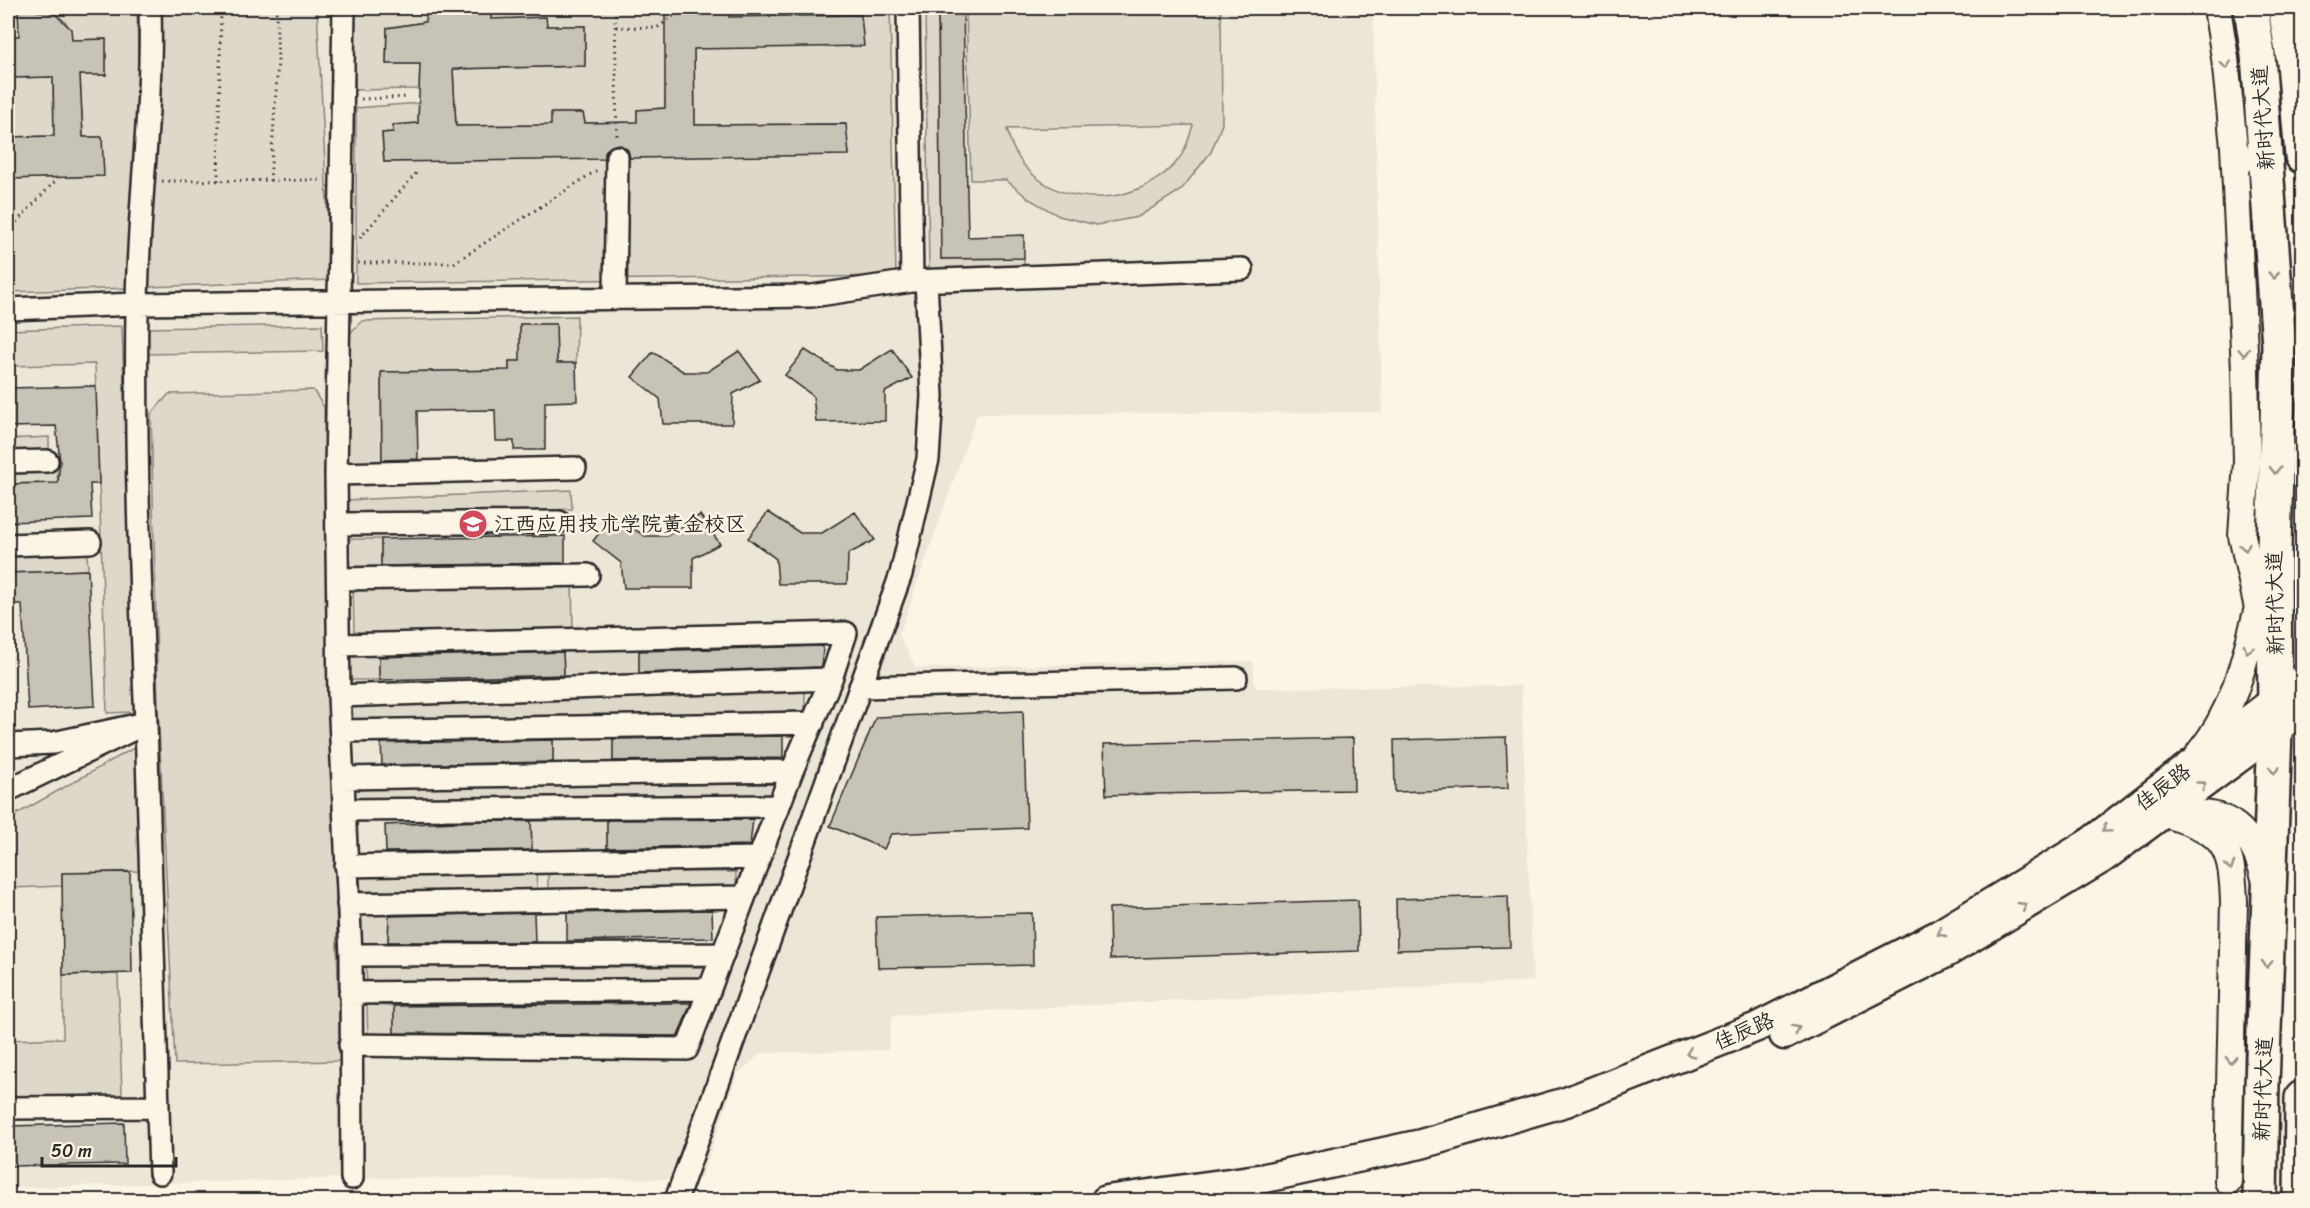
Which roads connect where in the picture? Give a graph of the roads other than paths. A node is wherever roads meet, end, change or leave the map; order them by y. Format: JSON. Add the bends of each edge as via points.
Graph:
{"nodes":[{"id":1,"x":150,"y":8,"type":"edge"},
{"id":2,"x":344,"y":8,"type":"edge"},
{"id":3,"x":908,"y":8,"type":"edge"},
{"id":4,"x":2217,"y":8,"type":"edge"},
{"id":5,"x":2250,"y":8,"type":"edge"},
{"id":6,"x":2285,"y":8,"type":"edge"},
{"id":7,"x":2234,"y":147,"type":"junction"},
{"id":8,"x":2302,"y":156,"type":"edge"},
{"id":9,"x":617,"y":157,"type":"road end"},
{"id":10,"x":2272,"y":240,"type":"junction"},
{"id":11,"x":1242,"y":269,"type":"dead end"},
{"id":12,"x":919,"y":281,"type":"junction"},
{"id":13,"x":615,"y":296,"type":"junction"},
{"id":14,"x":340,"y":301,"type":"junction"},
{"id":15,"x":137,"y":304,"type":"junction"},
{"id":16,"x":8,"y":309,"type":"edge"},
{"id":17,"x":47,"y":460,"type":"dead end"},
{"id":18,"x":8,"y":462,"type":"edge"},
{"id":19,"x":574,"y":468,"type":"dead end"},
{"id":20,"x":336,"y":474,"type":"junction"},
{"id":21,"x":559,"y":522,"type":"dead end"},
{"id":22,"x":338,"y":524,"type":"junction"},
{"id":23,"x":90,"y":542,"type":"dead end"},
{"id":24,"x":8,"y":545,"type":"edge"},
{"id":25,"x":2274,"y":551,"type":"junction"},
{"id":26,"x":588,"y":574,"type":"dead end"},
{"id":27,"x":338,"y":579,"type":"junction"},
{"id":28,"x":2258,"y":608,"type":"junction"},
{"id":29,"x":340,"y":645,"type":"junction"},
{"id":30,"x":1236,"y":678,"type":"dead end"},
{"id":31,"x":831,"y":679,"type":"junction"},
{"id":32,"x":2302,"y":679,"type":"edge"},
{"id":33,"x":860,"y":687,"type":"junction"},
{"id":34,"x":339,"y":696,"type":"junction"},
{"id":35,"x":2284,"y":713,"type":"edge"},
{"id":36,"x":146,"y":723,"type":"junction"},
{"id":37,"x":813,"y":723,"type":"junction"},
{"id":38,"x":341,"y":731,"type":"junction"},
{"id":39,"x":8,"y":745,"type":"edge"},
{"id":40,"x":2186,"y":769,"type":"junction"},
{"id":41,"x":792,"y":771,"type":"junction"},
{"id":42,"x":343,"y":778,"type":"junction"},
{"id":43,"x":8,"y":790,"type":"edge"},
{"id":44,"x":778,"y":806,"type":"junction"},
{"id":45,"x":344,"y":810,"type":"junction"},
{"id":46,"x":2175,"y":816,"type":"junction"},
{"id":47,"x":2140,"y":830,"type":"junction"},
{"id":48,"x":758,"y":858,"type":"junction"},
{"id":49,"x":346,"y":866,"type":"junction"},
{"id":50,"x":744,"y":897,"type":"junction"},
{"id":51,"x":2270,"y":900,"type":"junction"},
{"id":52,"x":348,"y":904,"type":"junction"},
{"id":53,"x":723,"y":954,"type":"junction"},
{"id":54,"x":351,"y":955,"type":"junction"},
{"id":55,"x":710,"y":989,"type":"junction"},
{"id":56,"x":350,"y":993,"type":"junction"},
{"id":57,"x":350,"y":1045,"type":"junction"},
{"id":58,"x":2262,"y":1085,"type":"junction"},
{"id":59,"x":2302,"y":1098,"type":"edge"},
{"id":60,"x":158,"y":1107,"type":"junction"},
{"id":61,"x":8,"y":1108,"type":"edge"},
{"id":62,"x":160,"y":1173,"type":"dead end"},
{"id":63,"x":352,"y":1178,"type":"dead end"},
{"id":64,"x":2228,"y":1191,"type":"edge"},
{"id":65,"x":676,"y":1200,"type":"edge"},
{"id":66,"x":1106,"y":1200,"type":"edge"},
{"id":67,"x":1241,"y":1200,"type":"edge"},
{"id":68,"x":2260,"y":1200,"type":"edge"},
{"id":69,"x":2301,"y":1200,"type":"edge"}],
"edges":[{"from":1,"to":15,"type":"street","via":[[151,64]]},
{"from":2,"to":14,"type":"street"},
{"from":3,"to":12,"type":"street"},
{"from":4,"to":7,"type":"street","one_way":true},
{"from":5,"to":10,"type":"main road","name":"新时代大道","via":[[2258,55]]},
{"from":6,"to":8,"type":"main road","name":"新时代大道"},
{"from":7,"to":10,"type":"street"},
{"from":7,"to":28,"type":"street","one_way":true,"via":[[2247,462],[2242,536]]},
{"from":9,"to":13,"type":"street"},
{"from":10,"to":25,"type":"main road","name":"新时代大道","one_way":true,"via":[[2279,345]]},
{"from":11,"to":12,"type":"street"},
{"from":12,"to":13,"type":"street","via":[[812,296]]},
{"from":12,"to":33,"type":"street","via":[[932,396],[928,459],[901,574]]},
{"from":13,"to":14,"type":"street"},
{"from":14,"to":15,"type":"street"},
{"from":14,"to":20,"type":"street"},
{"from":15,"to":16,"type":"street"},
{"from":15,"to":36,"type":"street","via":[[137,516]]},
{"from":17,"to":18,"type":"street"},
{"from":19,"to":20,"type":"street"},
{"from":20,"to":22,"type":"street"},
{"from":21,"to":22,"type":"street"},
{"from":22,"to":27,"type":"street"},
{"from":23,"to":24,"type":"street"},
{"from":25,"to":28,"type":"street"},
{"from":25,"to":35,"type":"main road","name":"新时代大道"},
{"from":26,"to":27,"type":"street"},
{"from":27,"to":29,"type":"street"},
{"from":28,"to":40,"type":"street","one_way":true,"via":[[2231,700],[2215,735]]},
{"from":29,"to":31,"type":"street","via":[[846,633]]},
{"from":29,"to":34,"type":"street"},
{"from":30,"to":33,"type":"street"},
{"from":31,"to":34,"type":"street"},
{"from":31,"to":37,"type":"street"},
{"from":32,"to":35,"type":"main road","name":"佳辰路"},
{"from":33,"to":65,"type":"street"},
{"from":34,"to":38,"type":"street"},
{"from":35,"to":40,"type":"main road","name":"佳辰路"},
{"from":47,"to":35,"type":"main road","name":"佳辰路","one_way":true},
{"from":35,"to":51,"type":"main road","name":"新时代大道","one_way":true},
{"from":36,"to":39,"type":"street","via":[[53,743]]},
{"from":36,"to":43,"type":"street"},
{"from":36,"to":60,"type":"street"},
{"from":37,"to":38,"type":"street"},
{"from":37,"to":41,"type":"street"},
{"from":38,"to":42,"type":"street"},
{"from":40,"to":66,"type":"main road","name":"佳辰路","one_way":true,"via":[[2088,843],[1938,935],[1747,1031],[1566,1102],[1421,1144],[1265,1178]]},
{"from":41,"to":42,"type":"street"},
{"from":41,"to":44,"type":"street"},
{"from":42,"to":45,"type":"street"},
{"from":44,"to":45,"type":"street"},
{"from":44,"to":48,"type":"street"},
{"from":45,"to":49,"type":"street"},
{"from":46,"to":47,"type":"street"},
{"from":46,"to":51,"type":"street","via":[[2202,813],[2223,817],[2246,834],[2261,861]]},
{"from":46,"to":64,"type":"street","one_way":true,"via":[[2202,825],[2221,841],[2232,865]]},
{"from":67,"to":47,"type":"main road","name":"佳辰路","one_way":true,"via":[[1422,1163],[1574,1119],[1767,1044],[1946,953],[2103,858]]},
{"from":48,"to":49,"type":"street"},
{"from":48,"to":50,"type":"street"},
{"from":49,"to":52,"type":"street"},
{"from":50,"to":52,"type":"street"},
{"from":50,"to":53,"type":"street"},
{"from":51,"to":58,"type":"main road","name":"新时代大道","one_way":true},
{"from":52,"to":54,"type":"street"},
{"from":53,"to":54,"type":"street"},
{"from":53,"to":55,"type":"street"},
{"from":54,"to":56,"type":"street"},
{"from":55,"to":56,"type":"street"},
{"from":55,"to":57,"type":"street","via":[[687,1049]]},
{"from":56,"to":57,"type":"street"},
{"from":57,"to":63,"type":"street"},
{"from":58,"to":64,"type":"street"},
{"from":58,"to":68,"type":"main road","name":"新时代大道"},
{"from":59,"to":69,"type":"main road","name":"新时代大道"},
{"from":60,"to":61,"type":"street"},
{"from":60,"to":62,"type":"street"}]}
